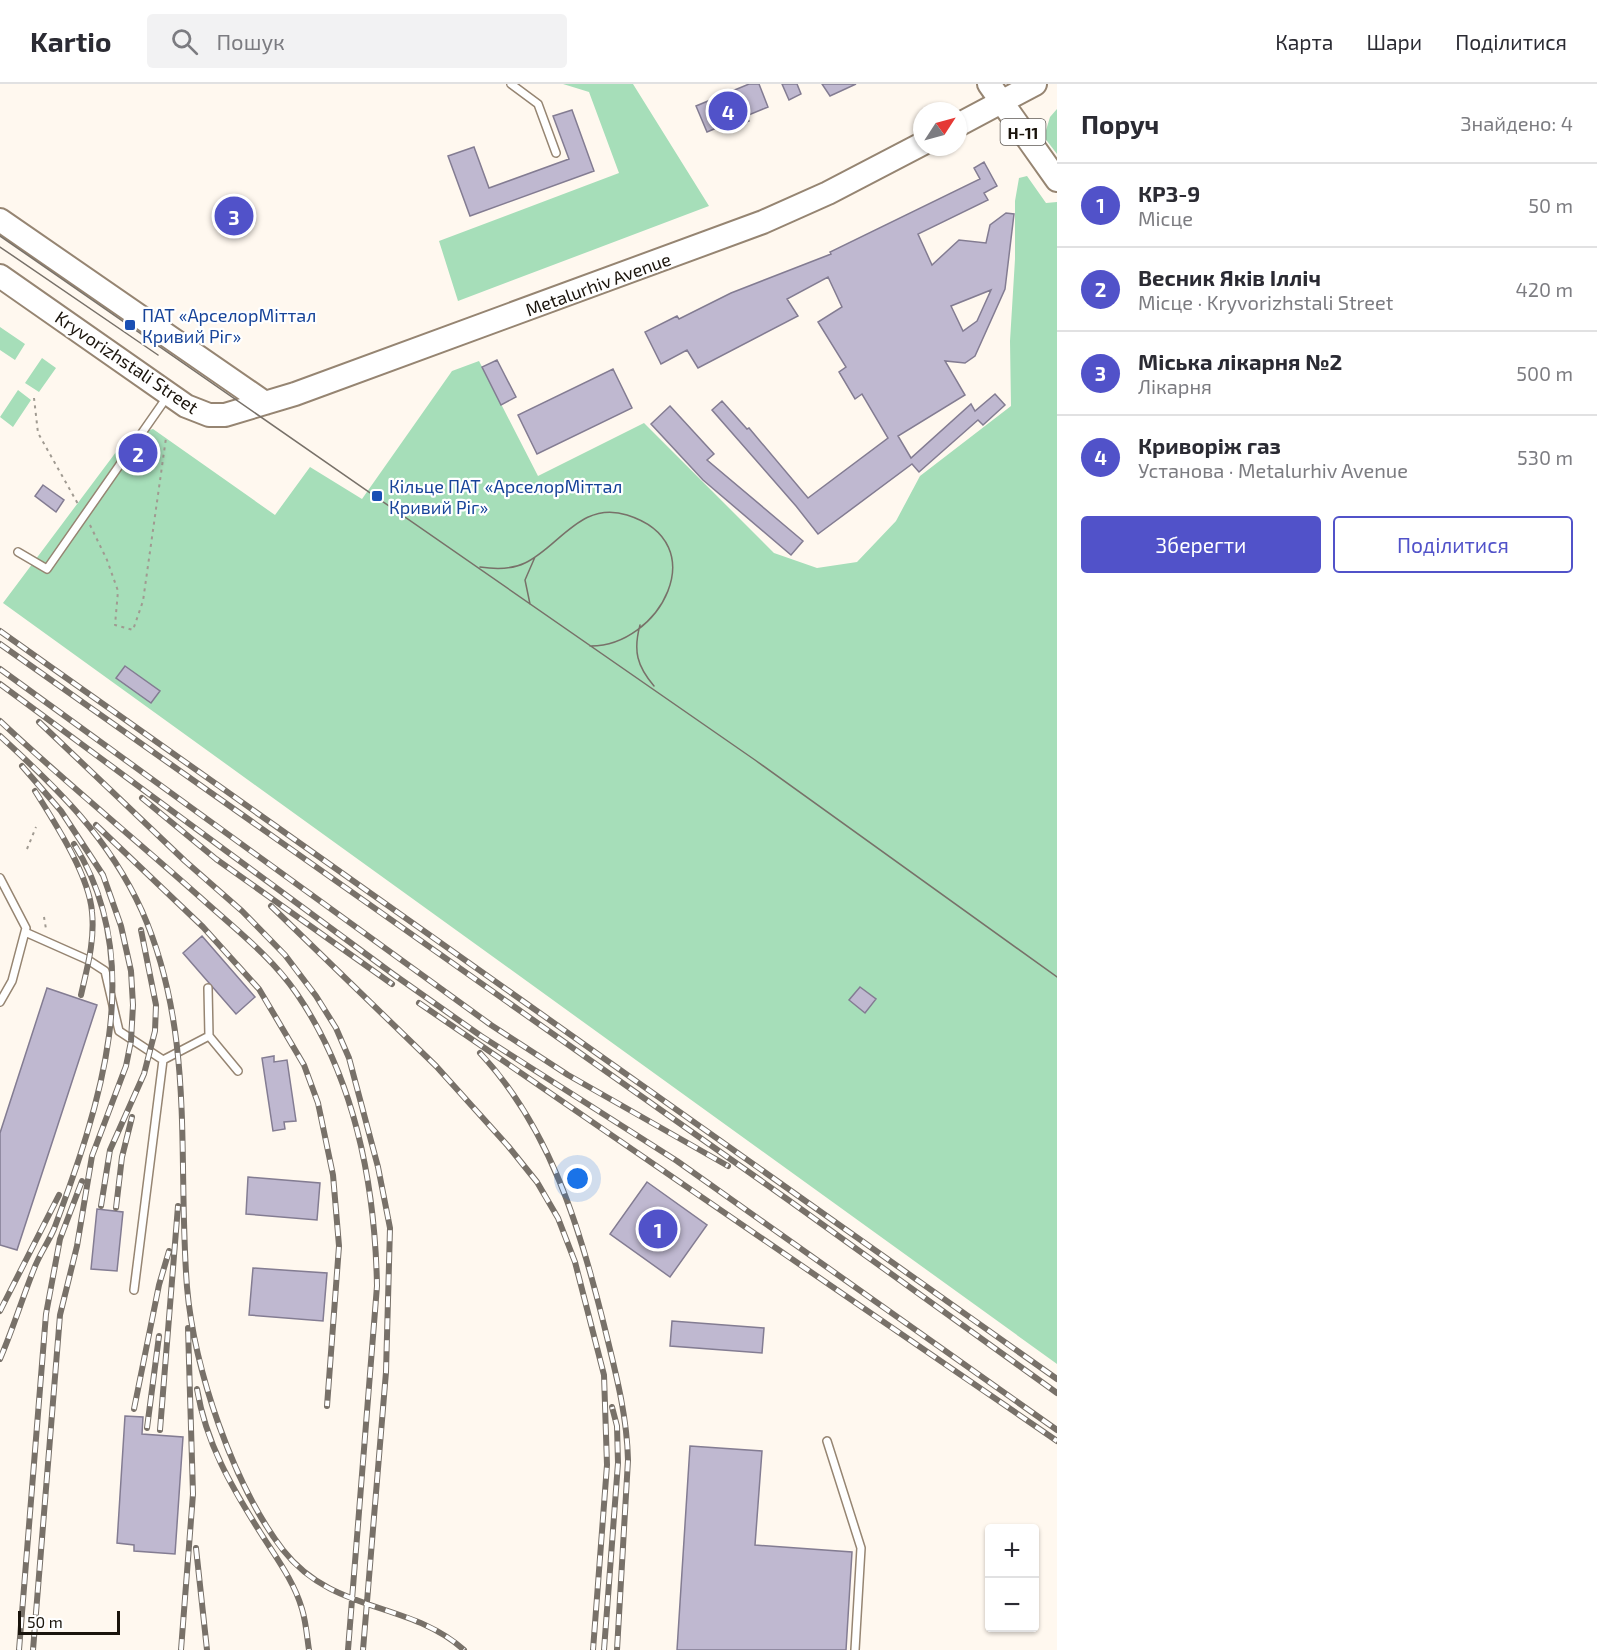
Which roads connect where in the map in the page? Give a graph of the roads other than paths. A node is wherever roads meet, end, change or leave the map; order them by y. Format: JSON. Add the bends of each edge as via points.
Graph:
{"nodes":[{"id":1,"x":511,"y":84,"type":"edge"},
{"id":2,"x":1035,"y":84,"type":"edge"},
{"id":3,"x":995,"y":93,"type":"edge"},
{"id":4,"x":967,"y":117,"type":"edge"},
{"id":5,"x":913,"y":149,"type":"edge"},
{"id":6,"x":556,"y":153,"type":"dead end"},
{"id":7,"x":1057,"y":180,"type":"edge"},
{"id":8,"x":0,"y":220,"type":"edge"},
{"id":9,"x":0,"y":276,"type":"edge"},
{"id":10,"x":169,"y":394,"type":"junction"},
{"id":11,"x":265,"y":403,"type":"junction"},
{"id":12,"x":18,"y":552,"type":"dead end"},
{"id":13,"x":0,"y":879,"type":"edge"},
{"id":14,"x":25,"y":932,"type":"junction"},
{"id":15,"x":208,"y":988,"type":"dead end"},
{"id":16,"x":0,"y":1002,"type":"edge"},
{"id":17,"x":209,"y":1036,"type":"junction"},
{"id":18,"x":163,"y":1060,"type":"junction"},
{"id":19,"x":238,"y":1071,"type":"dead end"},
{"id":20,"x":134,"y":1290,"type":"dead end"},
{"id":21,"x":827,"y":1442,"type":"dead end"},
{"id":22,"x":855,"y":1650,"type":"edge"}],
"edges":[{"from":1,"to":6,"type":"lane","via":[[538,104]]},
{"from":2,"to":3,"type":"main road"},
{"from":3,"to":4,"type":"main road"},
{"from":3,"to":7,"type":"main road","number":"Н-11"},
{"from":5,"to":11,"type":"main road","name":"Metalurhiv Avenue","via":[[764,222]]},
{"from":8,"to":11,"type":"main road"},
{"from":9,"to":10,"type":"main road","name":"Kryvorizhstali Street"},
{"from":10,"to":11,"type":"main road","name":"Kryvorizhstali Street","via":[[209,415],[225,415]]},
{"from":10,"to":12,"type":"lane","via":[[47,570]]},
{"from":13,"to":14,"type":"lane"},
{"from":14,"to":16,"type":"lane","via":[[12,981]]},
{"from":14,"to":18,"type":"lane","via":[[105,971],[119,1030]]},
{"from":15,"to":17,"type":"lane"},
{"from":17,"to":18,"type":"lane"},
{"from":17,"to":19,"type":"lane"},
{"from":18,"to":20,"type":"lane"},
{"from":21,"to":22,"type":"lane","via":[[861,1548]]}]}
